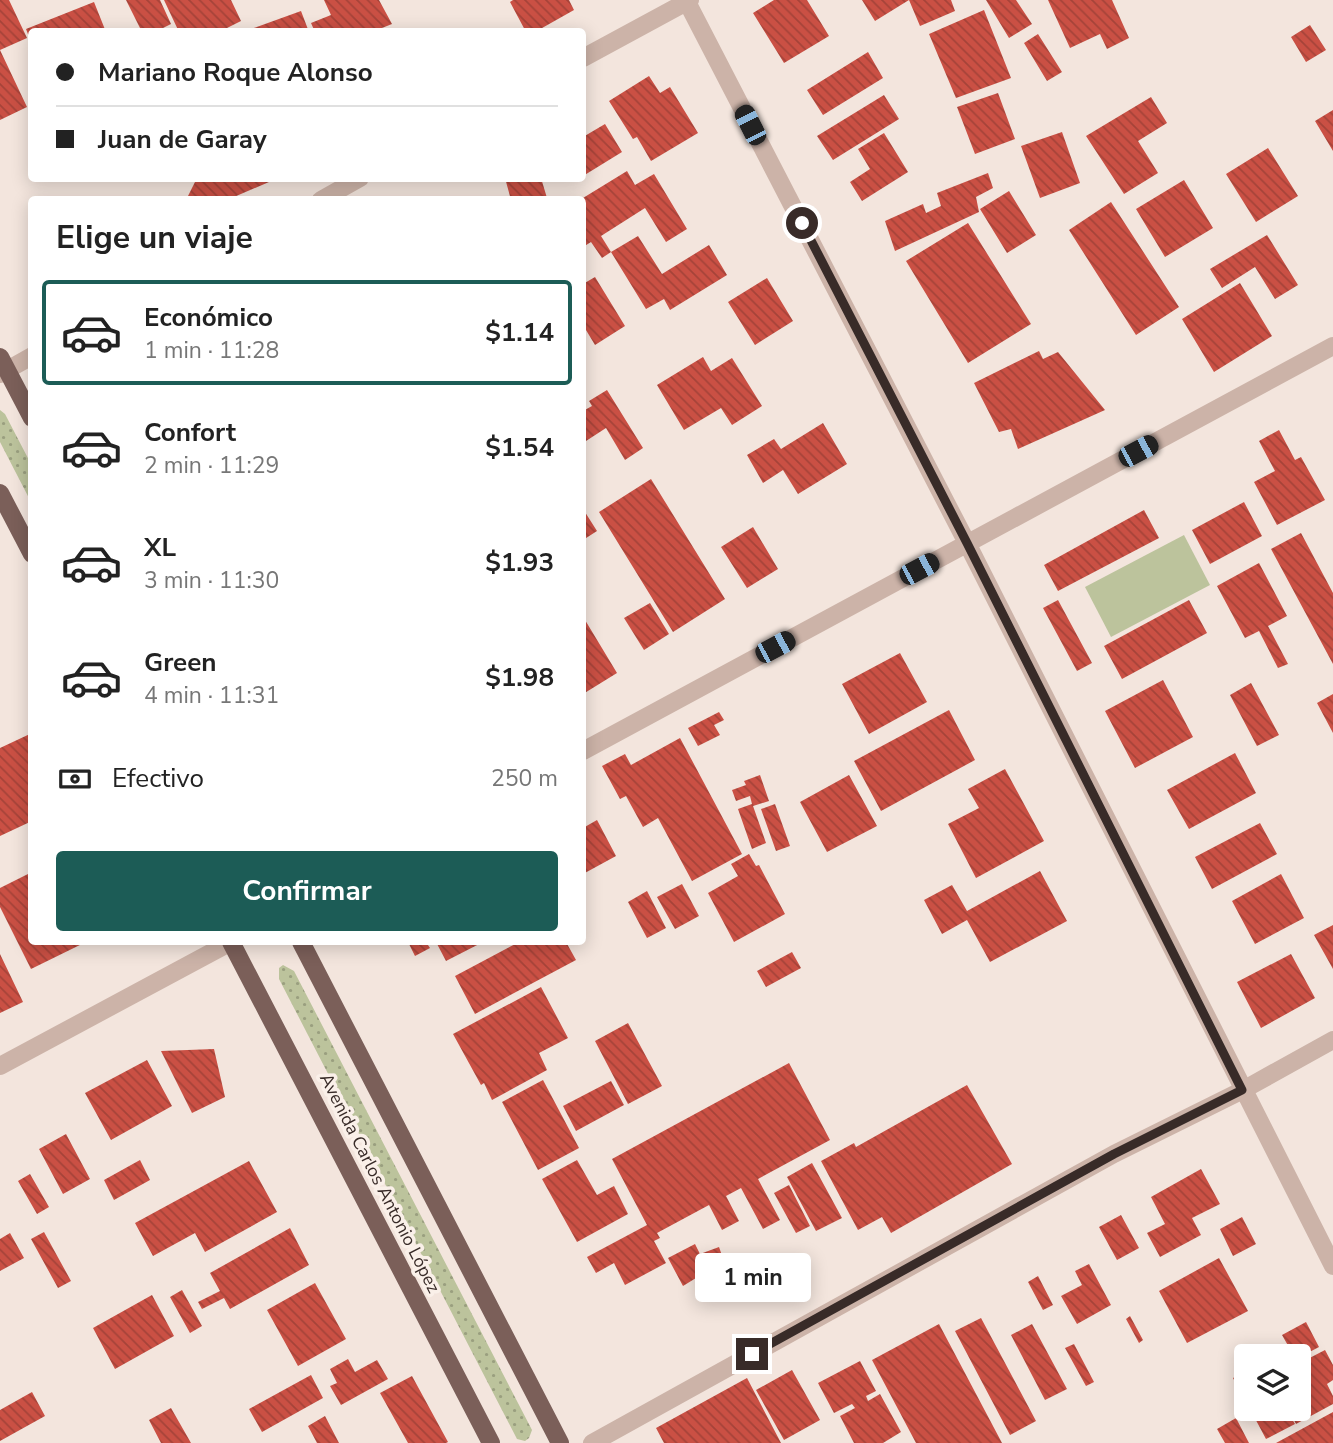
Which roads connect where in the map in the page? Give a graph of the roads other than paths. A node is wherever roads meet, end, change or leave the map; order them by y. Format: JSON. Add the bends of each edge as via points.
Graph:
{"nodes":[{"id":1,"x":688,"y":1,"type":"edge"},
{"id":2,"x":586,"y":56,"type":"edge"},
{"id":3,"x":353,"y":182,"type":"edge"},
{"id":4,"x":328,"y":196,"type":"edge"},
{"id":5,"x":1333,"y":346,"type":"edge"},
{"id":6,"x":28,"y":357,"type":"edge"},
{"id":7,"x":2,"y":367,"type":"edge"},
{"id":8,"x":28,"y":411,"type":"edge"},
{"id":9,"x":0,"y":493,"type":"edge"},
{"id":10,"x":967,"y":543,"type":"junction"},
{"id":11,"x":28,"y":546,"type":"edge"},
{"id":12,"x":586,"y":749,"type":"edge"},
{"id":13,"x":225,"y":945,"type":"edge"},
{"id":14,"x":233,"y":945,"type":"edge"},
{"id":15,"x":304,"y":945,"type":"edge"},
{"id":16,"x":1333,"y":1040,"type":"edge"},
{"id":17,"x":0,"y":1066,"type":"edge"},
{"id":18,"x":1242,"y":1090,"type":"junction"},
{"id":19,"x":1333,"y":1266,"type":"edge"},
{"id":20,"x":491,"y":1443,"type":"edge"},
{"id":21,"x":560,"y":1443,"type":"edge"},
{"id":22,"x":592,"y":1443,"type":"edge"}],
"edges":[{"from":1,"to":2,"type":"street"},
{"from":1,"to":10,"type":"street"},
{"from":3,"to":4,"type":"street"},
{"from":5,"to":10,"type":"street"},
{"from":6,"to":7,"type":"street"},
{"from":7,"to":8,"type":"main road"},
{"from":9,"to":11,"type":"main road"},
{"from":10,"to":12,"type":"street"},
{"from":10,"to":18,"type":"street"},
{"from":13,"to":17,"type":"street"},
{"from":14,"to":20,"type":"main road","name":"Avenida Carlos Antonio López"},
{"from":15,"to":21,"type":"main road"},
{"from":16,"to":18,"type":"street"},
{"from":18,"to":19,"type":"street"},
{"from":18,"to":22,"type":"street","via":[[1114,1154]]}]}
